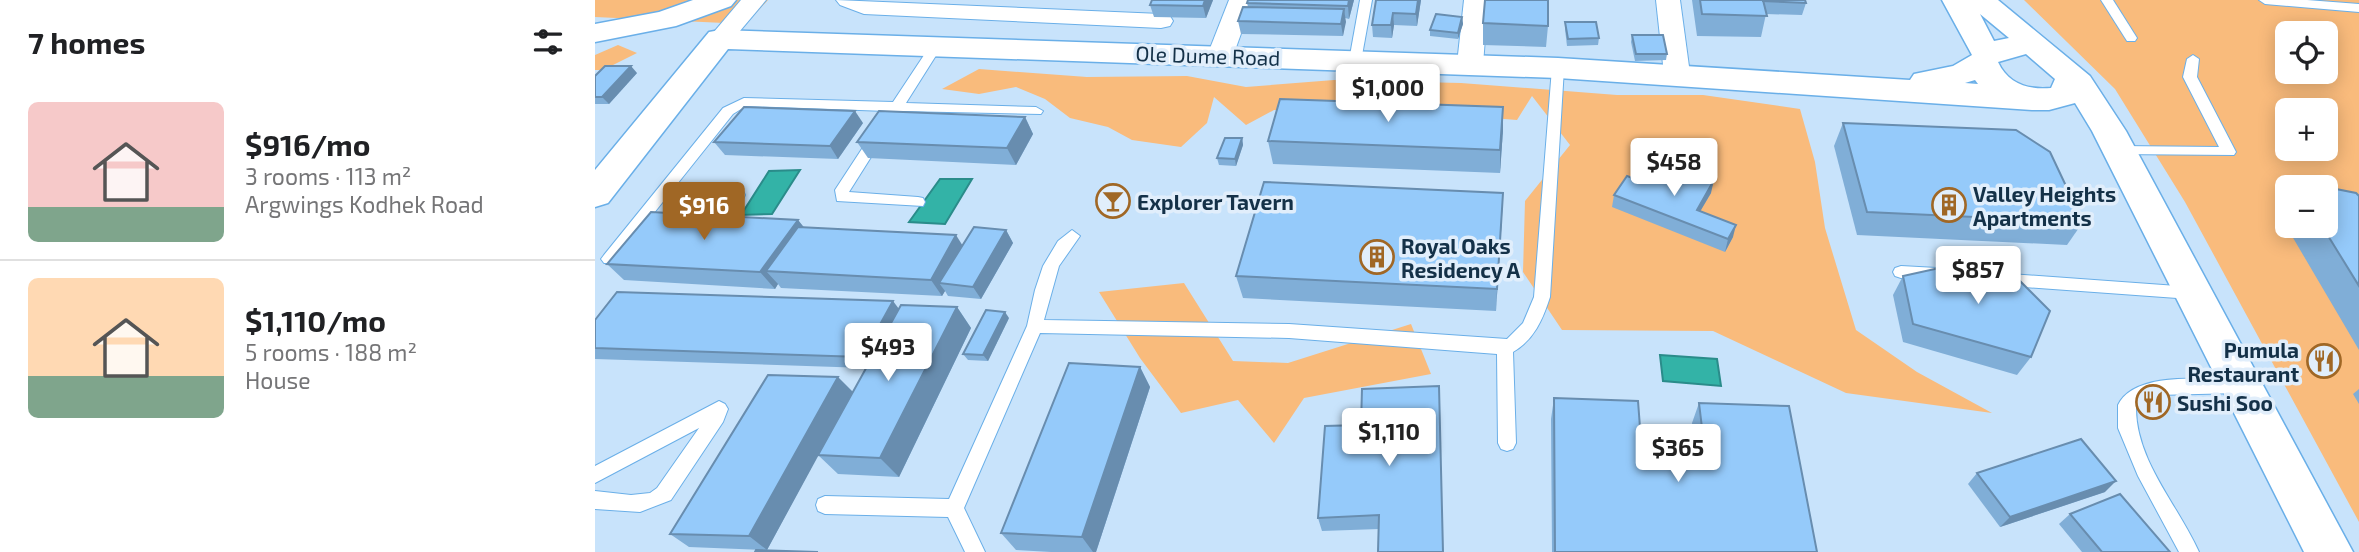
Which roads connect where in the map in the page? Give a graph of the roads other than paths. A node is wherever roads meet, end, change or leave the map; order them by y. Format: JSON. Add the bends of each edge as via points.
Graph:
{"nodes":[{"id":1,"x":721,"y":0,"type":"edge"},
{"id":2,"x":754,"y":0,"type":"edge"},
{"id":3,"x":848,"y":0,"type":"edge"},
{"id":4,"x":1241,"y":0,"type":"edge"},
{"id":5,"x":1366,"y":0,"type":"edge"},
{"id":6,"x":1476,"y":0,"type":"edge"},
{"id":7,"x":1668,"y":0,"type":"edge"},
{"id":8,"x":1957,"y":0,"type":"edge"},
{"id":9,"x":1982,"y":0,"type":"edge"},
{"id":10,"x":2107,"y":0,"type":"edge"},
{"id":11,"x":2265,"y":0,"type":"edge"},
{"id":12,"x":2359,"y":8,"type":"edge"},
{"id":13,"x":1110,"y":9,"type":"edge"},
{"id":14,"x":1161,"y":20,"type":"edge"},
{"id":15,"x":595,"y":34,"type":"edge"},
{"id":16,"x":2131,"y":38,"type":"dead end"},
{"id":17,"x":720,"y":39,"type":"junction"},
{"id":18,"x":936,"y":46,"type":"junction"},
{"id":19,"x":1220,"y":56,"type":"junction"},
{"id":20,"x":1985,"y":59,"type":"junction"},
{"id":21,"x":2193,"y":59,"type":"dead end"},
{"id":22,"x":1355,"y":61,"type":"junction"},
{"id":23,"x":1470,"y":64,"type":"junction"},
{"id":24,"x":2058,"y":64,"type":"junction"},
{"id":25,"x":1558,"y":68,"type":"junction"},
{"id":26,"x":1677,"y":74,"type":"junction"},
{"id":27,"x":1820,"y":82,"type":"junction"},
{"id":28,"x":2024,"y":98,"type":"junction"},
{"id":29,"x":896,"y":107,"type":"junction"},
{"id":30,"x":1036,"y":111,"type":"dead end"},
{"id":31,"x":2119,"y":152,"type":"junction"},
{"id":32,"x":662,"y":193,"type":"junction"},
{"id":33,"x":595,"y":194,"type":"edge"},
{"id":34,"x":738,"y":195,"type":"dead end"},
{"id":35,"x":918,"y":202,"type":"dead end"},
{"id":36,"x":2145,"y":204,"type":"junction"},
{"id":37,"x":1072,"y":236,"type":"dead end"},
{"id":38,"x":609,"y":259,"type":"edge"},
{"id":39,"x":1901,"y":272,"type":"dead end"},
{"id":40,"x":1957,"y":276,"type":"edge"},
{"id":41,"x":1985,"y":278,"type":"edge"},
{"id":42,"x":2194,"y":293,"type":"junction"},
{"id":43,"x":1035,"y":326,"type":"junction"},
{"id":44,"x":1505,"y":348,"type":"junction"},
{"id":45,"x":2242,"y":386,"type":"junction"},
{"id":46,"x":1507,"y":443,"type":"dead end"},
{"id":47,"x":595,"y":475,"type":"edge"},
{"id":48,"x":595,"y":500,"type":"edge"},
{"id":49,"x":825,"y":505,"type":"dead end"},
{"id":50,"x":954,"y":508,"type":"junction"},
{"id":51,"x":975,"y":552,"type":"edge"},
{"id":52,"x":2189,"y":552,"type":"edge"},
{"id":53,"x":2329,"y":552,"type":"edge"}],
"edges":[{"from":1,"to":15,"type":"main road","via":[[665,20]]},
{"from":2,"to":17,"type":"street"},
{"from":3,"to":13,"type":"street","via":[[864,8]]},
{"from":4,"to":19,"type":"street"},
{"from":5,"to":22,"type":"lane"},
{"from":6,"to":23,"type":"street"},
{"from":7,"to":26,"type":"street"},
{"from":8,"to":20,"type":"main road"},
{"from":9,"to":24,"type":"main road"},
{"from":10,"to":16,"type":"lane"},
{"from":11,"to":12,"type":"lane"},
{"from":13,"to":14,"type":"street"},
{"from":15,"to":17,"type":"main road","name":"Ole Dume Road"},
{"from":17,"to":18,"type":"main road","name":"Ole Dume Road"},
{"from":17,"to":33,"type":"main road"},
{"from":18,"to":19,"type":"main road","name":"Ole Dume Road"},
{"from":18,"to":29,"type":"lane"},
{"from":19,"to":22,"type":"main road","name":"Ole Dume Road"},
{"from":20,"to":24,"type":"main road","via":[[2006,47],[2020,47]]},
{"from":20,"to":27,"type":"main road","via":[[1962,74],[1920,82]]},
{"from":20,"to":28,"type":"main road","via":[[1988,78]]},
{"from":21,"to":31,"type":"lane","via":[[2189,77],[2229,152]]},
{"from":22,"to":23,"type":"main road","name":"Ole Dume Road"},
{"from":23,"to":25,"type":"main road","name":"Ole Dume Road"},
{"from":24,"to":28,"type":"main road","via":[[2072,89],[2043,101]]},
{"from":24,"to":31,"type":"main road","via":[[2086,94]]},
{"from":25,"to":26,"type":"main road","name":"Ole Dume Road"},
{"from":25,"to":44,"type":"lane","via":[[1542,297],[1534,321],[1517,343]]},
{"from":26,"to":27,"type":"main road","name":"Ole Dume Road"},
{"from":27,"to":28,"type":"main road"},
{"from":28,"to":36,"type":"main road","via":[[2094,139]]},
{"from":29,"to":30,"type":"lane"},
{"from":29,"to":32,"type":"lane","via":[[736,105]]},
{"from":29,"to":35,"type":"lane","via":[[842,190],[842,197]]},
{"from":31,"to":36,"type":"main road"},
{"from":32,"to":34,"type":"lane"},
{"from":32,"to":38,"type":"lane"},
{"from":36,"to":42,"type":"main road"},
{"from":37,"to":43,"type":"lane","via":[[1051,268]]},
{"from":39,"to":40,"type":"lane"},
{"from":41,"to":42,"type":"lane"},
{"from":42,"to":45,"type":"main road"},
{"from":43,"to":44,"type":"lane","via":[[1289,331]]},
{"from":43,"to":50,"type":"lane"},
{"from":44,"to":46,"type":"lane"},
{"from":45,"to":52,"type":"lane","via":[[2157,388],[2139,393],[2127,405],[2127,428],[2142,464]]},
{"from":45,"to":53,"type":"main road"},
{"from":47,"to":48,"type":"lane","via":[[719,409],[656,501],[645,505]]},
{"from":49,"to":50,"type":"lane"},
{"from":50,"to":51,"type":"lane"}]}
